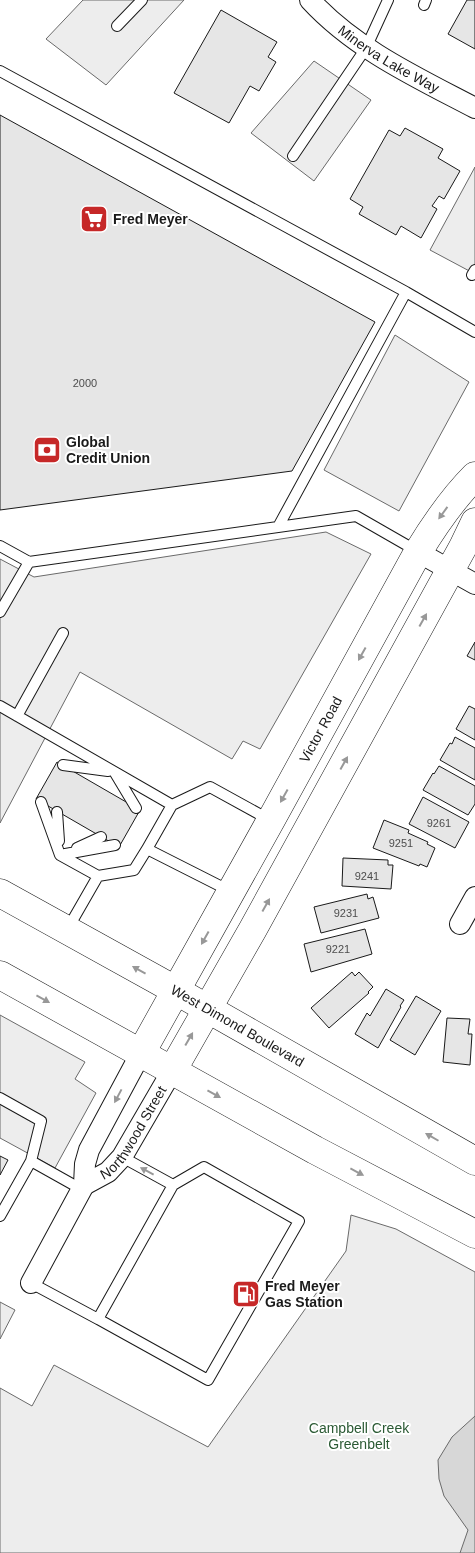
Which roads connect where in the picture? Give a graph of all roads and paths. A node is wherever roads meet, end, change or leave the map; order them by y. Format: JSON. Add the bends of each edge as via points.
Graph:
{"nodes":[{"id":1,"x":142,"y":0,"type":"edge"},
{"id":2,"x":310,"y":0,"type":"edge"},
{"id":3,"x":388,"y":0,"type":"edge"},
{"id":4,"x":117,"y":26,"type":"dead end"},
{"id":5,"x":366,"y":48,"type":"junction"},
{"id":6,"x":0,"y":71,"type":"edge"},
{"id":7,"x":475,"y":108,"type":"edge"},
{"id":8,"x":293,"y":156,"type":"dead end"},
{"id":9,"x":406,"y":292,"type":"junction"},
{"id":10,"x":475,"y":332,"type":"edge"},
{"id":11,"x":475,"y":476,"type":"edge"},
{"id":12,"x":475,"y":522,"type":"edge"},
{"id":13,"x":278,"y":527,"type":"junction"},
{"id":14,"x":0,"y":546,"type":"edge"},
{"id":15,"x":418,"y":552,"type":"junction"},
{"id":16,"x":29,"y":562,"type":"junction"},
{"id":17,"x":450,"y":570,"type":"junction"},
{"id":18,"x":475,"y":584,"type":"edge"},
{"id":19,"x":0,"y":612,"type":"edge"},
{"id":20,"x":63,"y":633,"type":"dead end"},
{"id":21,"x":0,"y":706,"type":"edge"},
{"id":22,"x":17,"y":716,"type":"junction"},
{"id":23,"x":63,"y":765,"type":"dead end"},
{"id":24,"x":114,"y":772,"type":"junction"},
{"id":25,"x":79,"y":774,"type":"dead end"},
{"id":26,"x":123,"y":800,"type":"dead end"},
{"id":27,"x":41,"y":802,"type":"dead end"},
{"id":28,"x":172,"y":805,"type":"junction"},
{"id":29,"x":136,"y":808,"type":"dead end"},
{"id":30,"x":57,"y":812,"type":"dead end"},
{"id":31,"x":271,"y":820,"type":"junction"},
{"id":32,"x":101,"y":837,"type":"dead end"},
{"id":33,"x":115,"y":845,"type":"dead end"},
{"id":34,"x":147,"y":849,"type":"junction"},
{"id":35,"x":60,"y":855,"type":"junction"},
{"id":36,"x":98,"y":876,"type":"junction"},
{"id":37,"x":231,"y":892,"type":"junction"},
{"id":38,"x":0,"y":893,"type":"edge"},
{"id":39,"x":475,"y":897,"type":"edge"},
{"id":40,"x":460,"y":924,"type":"dead end"},
{"id":41,"x":67,"y":930,"type":"junction"},
{"id":42,"x":0,"y":975,"type":"edge"},
{"id":43,"x":176,"y":990,"type":"junction"},
{"id":44,"x":207,"y":1008,"type":"junction"},
{"id":45,"x":140,"y":1053,"type":"junction"},
{"id":46,"x":172,"y":1071,"type":"junction"},
{"id":47,"x":0,"y":1098,"type":"edge"},
{"id":48,"x":122,"y":1157,"type":"junction"},
{"id":49,"x":31,"y":1160,"type":"junction"},
{"id":50,"x":475,"y":1161,"type":"edge"},
{"id":51,"x":173,"y":1185,"type":"junction"},
{"id":52,"x":83,"y":1187,"type":"junction"},
{"id":53,"x":0,"y":1216,"type":"edge"},
{"id":54,"x":475,"y":1234,"type":"edge"},
{"id":55,"x":31,"y":1283,"type":"joint"},
{"id":56,"x":98,"y":1319,"type":"junction"}],
"edges":[{"from":1,"to":4,"type":"lane"},
{"from":2,"to":5,"type":"street","name":"Minerva Lake Way","via":[[327,19]]},
{"from":3,"to":5,"type":"lane"},
{"from":5,"to":7,"type":"street","name":"Minerva Lake Way"},
{"from":5,"to":8,"type":"lane"},
{"from":6,"to":9,"type":"lane"},
{"from":9,"to":10,"type":"lane"},
{"from":9,"to":13,"type":"lane"},
{"from":11,"to":15,"type":"street","name":"Victor Road","one_way":true,"via":[[452,500]]},
{"from":12,"to":17,"type":"street"},
{"from":13,"to":15,"type":"lane","via":[[356,516]]},
{"from":13,"to":16,"type":"lane"},
{"from":14,"to":16,"type":"lane"},
{"from":15,"to":17,"type":"street"},
{"from":15,"to":31,"type":"street","name":"Victor Road","one_way":true},
{"from":16,"to":19,"type":"lane"},
{"from":17,"to":18,"type":"street"},
{"from":44,"to":17,"type":"street","one_way":true},
{"from":20,"to":22,"type":"lane"},
{"from":21,"to":22,"type":"lane"},
{"from":22,"to":24,"type":"lane"},
{"from":23,"to":24,"type":"lane"},
{"from":24,"to":25,"type":"lane"},
{"from":24,"to":26,"type":"lane"},
{"from":24,"to":28,"type":"lane"},
{"from":24,"to":29,"type":"lane"},
{"from":27,"to":35,"type":"lane"},
{"from":28,"to":31,"type":"lane","via":[[210,787]]},
{"from":28,"to":34,"type":"lane"},
{"from":30,"to":35,"type":"lane"},
{"from":31,"to":37,"type":"street","name":"Victor Road"},
{"from":32,"to":35,"type":"lane"},
{"from":33,"to":35,"type":"lane"},
{"from":34,"to":36,"type":"lane","via":[[134,870]]},
{"from":34,"to":37,"type":"lane"},
{"from":35,"to":36,"type":"lane"},
{"from":36,"to":41,"type":"lane"},
{"from":37,"to":43,"type":"street","name":"Victor Road","one_way":true},
{"from":38,"to":41,"type":"street","name":"West Dimond Boulevard"},
{"from":39,"to":40,"type":"street"},
{"from":43,"to":41,"type":"street","name":"West Dimond Boulevard","one_way":true},
{"from":42,"to":45,"type":"street","one_way":true},
{"from":43,"to":44,"type":"street","name":"West Dimond Boulevard"},
{"from":43,"to":45,"type":"street","name":"Victor Road"},
{"from":46,"to":44,"type":"street","one_way":true},
{"from":50,"to":44,"type":"street","name":"West Dimond Boulevard","one_way":true},
{"from":45,"to":46,"type":"street"},
{"from":45,"to":52,"type":"street","name":"Northwood Street","one_way":true,"via":[[89,1150]]},
{"from":46,"to":48,"type":"street","name":"Northwood Street"},
{"from":46,"to":54,"type":"street","one_way":true},
{"from":47,"to":49,"type":"lane","via":[[41,1121]]},
{"from":51,"to":48,"type":"lane","one_way":true},
{"from":48,"to":52,"type":"street","name":"Northwood Street","via":[[108,1172]]},
{"from":49,"to":52,"type":"lane"},
{"from":49,"to":53,"type":"lane"},
{"from":51,"to":56,"type":"lane"},
{"from":51,"to":56,"type":"lane","via":[[204,1167],[299,1221],[208,1380]]},
{"from":52,"to":55,"type":"street","name":"Northwood Street"},
{"from":55,"to":56,"type":"lane"}]}
